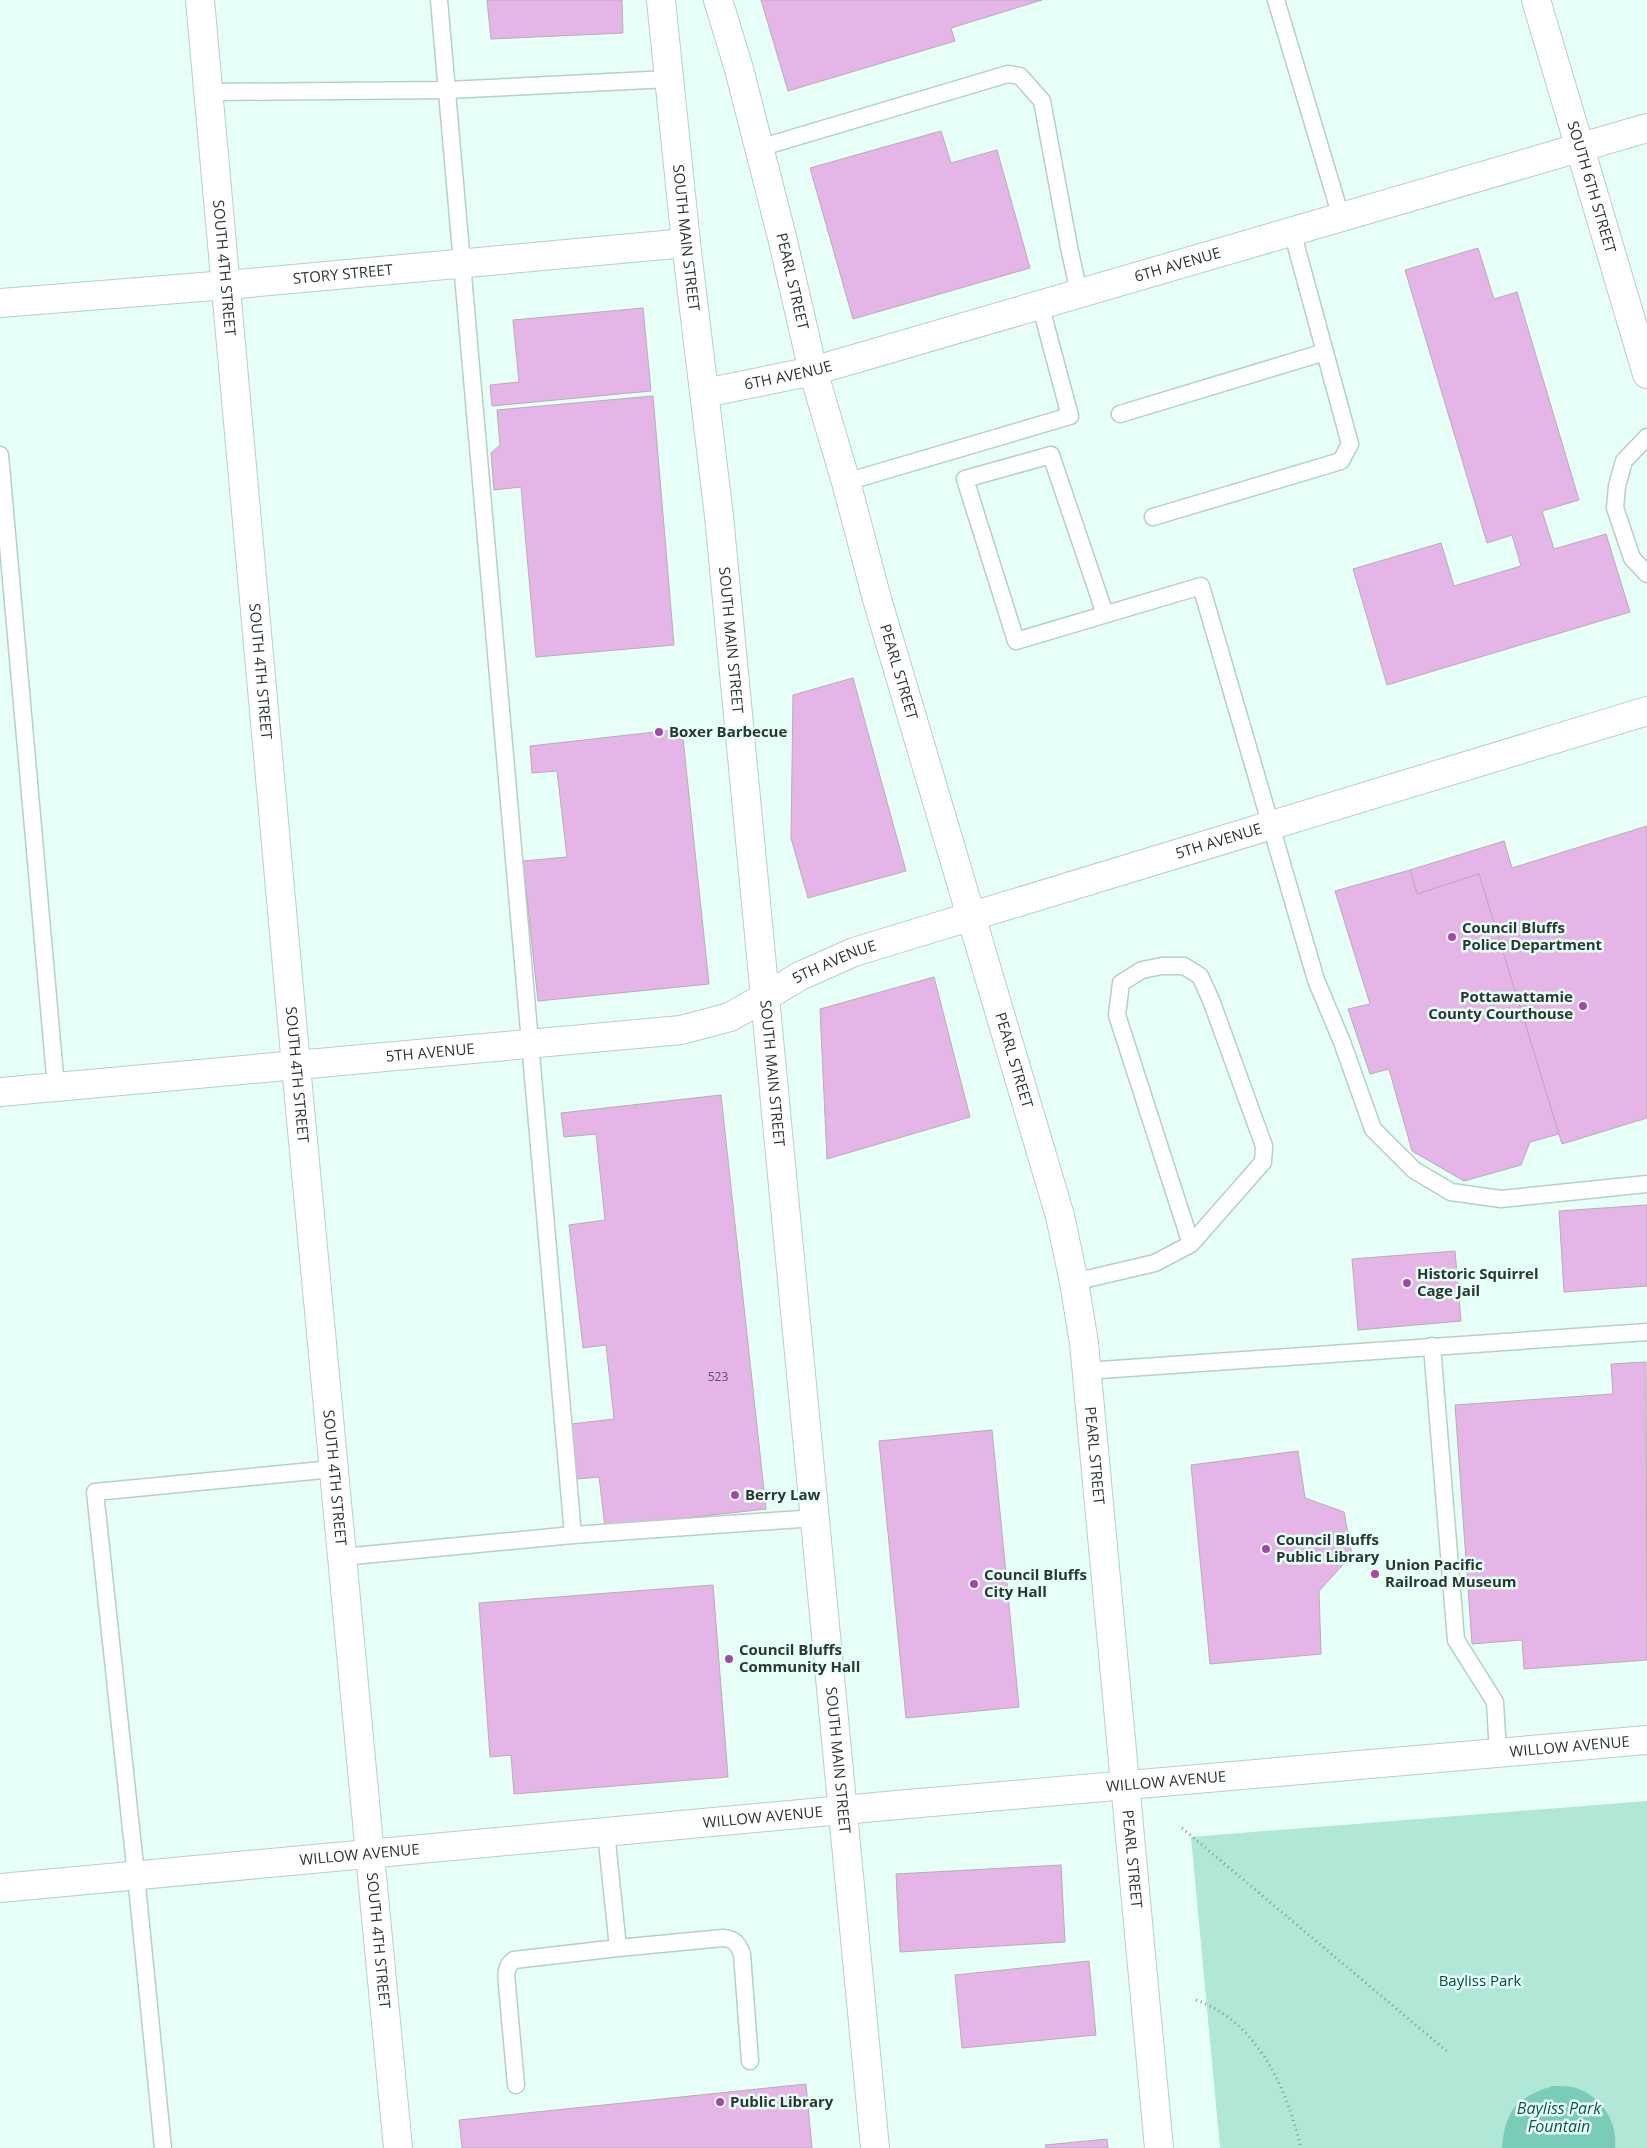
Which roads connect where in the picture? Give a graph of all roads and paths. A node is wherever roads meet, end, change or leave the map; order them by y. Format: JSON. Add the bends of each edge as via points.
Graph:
{"nodes":[{"id":1,"x":200,"y":0,"type":"edge"},
{"id":2,"x":440,"y":0,"type":"edge"},
{"id":3,"x":661,"y":0,"type":"edge"},
{"id":4,"x":718,"y":0,"type":"edge"},
{"id":5,"x":1276,"y":0,"type":"edge"},
{"id":6,"x":1535,"y":2,"type":"edge"},
{"id":7,"x":669,"y":79,"type":"junction"},
{"id":8,"x":448,"y":90,"type":"junction"},
{"id":9,"x":210,"y":92,"type":"junction"},
{"id":10,"x":1647,"y":128,"type":"edge"},
{"id":11,"x":759,"y":148,"type":"junction"},
{"id":12,"x":1580,"y":148,"type":"junction"},
{"id":13,"x":1341,"y":217,"type":"junction"},
{"id":14,"x":1292,"y":231,"type":"junction"},
{"id":15,"x":686,"y":243,"type":"junction"},
{"id":16,"x":463,"y":263,"type":"junction"},
{"id":17,"x":227,"y":285,"type":"junction"},
{"id":18,"x":1079,"y":293,"type":"junction"},
{"id":19,"x":0,"y":303,"type":"edge"},
{"id":20,"x":1040,"y":304,"type":"junction"},
{"id":21,"x":1325,"y":352,"type":"junction"},
{"id":22,"x":813,"y":371,"type":"junction"},
{"id":23,"x":1647,"y":374,"type":"edge"},
{"id":24,"x":705,"y":393,"type":"junction"},
{"id":25,"x":1120,"y":414,"type":"dead end"},
{"id":26,"x":1647,"y":437,"type":"edge"},
{"id":27,"x":0,"y":455,"type":"edge"},
{"id":28,"x":846,"y":482,"type":"junction"},
{"id":29,"x":1153,"y":517,"type":"dead end"},
{"id":30,"x":1647,"y":574,"type":"edge"},
{"id":31,"x":1105,"y":614,"type":"junction"},
{"id":32,"x":1647,"y":711,"type":"edge"},
{"id":33,"x":1270,"y":825,"type":"junction"},
{"id":34,"x":971,"y":915,"type":"junction"},
{"id":35,"x":765,"y":997,"type":"junction"},
{"id":36,"x":530,"y":1044,"type":"junction"},
{"id":37,"x":296,"y":1066,"type":"junction"},
{"id":38,"x":56,"y":1087,"type":"junction"},
{"id":39,"x":0,"y":1092,"type":"edge"},
{"id":40,"x":1647,"y":1184,"type":"edge"},
{"id":41,"x":1191,"y":1244,"type":"junction"},
{"id":42,"x":1074,"y":1282,"type":"junction"},
{"id":43,"x":1647,"y":1332,"type":"edge"},
{"id":44,"x":1432,"y":1346,"type":"junction"},
{"id":45,"x":1086,"y":1370,"type":"junction"},
{"id":46,"x":334,"y":1469,"type":"junction"},
{"id":47,"x":815,"y":1518,"type":"junction"},
{"id":48,"x":573,"y":1535,"type":"junction"},
{"id":49,"x":342,"y":1557,"type":"junction"},
{"id":50,"x":1647,"y":1740,"type":"edge"},
{"id":51,"x":1498,"y":1753,"type":"junction"},
{"id":52,"x":1125,"y":1785,"type":"junction"},
{"id":53,"x":844,"y":1810,"type":"junction"},
{"id":54,"x":1182,"y":1828,"type":"dead end"},
{"id":55,"x":606,"y":1832,"type":"junction"},
{"id":56,"x":370,"y":1855,"type":"junction"},
{"id":57,"x":136,"y":1875,"type":"junction"},
{"id":58,"x":0,"y":1888,"type":"edge"},
{"id":59,"x":618,"y":1948,"type":"junction"},
{"id":60,"x":1196,"y":2000,"type":"dead end"},
{"id":61,"x":1449,"y":2053,"type":"dead end"},
{"id":62,"x":750,"y":2061,"type":"dead end"},
{"id":63,"x":516,"y":2085,"type":"dead end"},
{"id":64,"x":163,"y":2148,"type":"edge"},
{"id":65,"x":398,"y":2148,"type":"edge"},
{"id":66,"x":875,"y":2148,"type":"edge"},
{"id":67,"x":1160,"y":2148,"type":"edge"},
{"id":68,"x":1301,"y":2148,"type":"edge"}],
"edges":[{"from":1,"to":9,"type":"main road","name":"SOUTH 4TH STREET"},
{"from":2,"to":8,"type":"lane"},
{"from":3,"to":7,"type":"main road","name":"SOUTH MAIN STREET"},
{"from":4,"to":11,"type":"main road","name":"PEARL STREET"},
{"from":5,"to":13,"type":"lane"},
{"from":6,"to":12,"type":"main road","name":"SOUTH 6TH STREET"},
{"from":7,"to":8,"type":"lane"},
{"from":7,"to":15,"type":"main road","name":"SOUTH MAIN STREET"},
{"from":8,"to":9,"type":"lane"},
{"from":8,"to":16,"type":"lane"},
{"from":9,"to":17,"type":"main road","name":"SOUTH 4TH STREET"},
{"from":10,"to":12,"type":"main road","name":"6TH AVENUE"},
{"from":11,"to":18,"type":"lane","via":[[1000,76],[1020,76],[1042,101]]},
{"from":11,"to":22,"type":"main road","name":"PEARL STREET"},
{"from":12,"to":13,"type":"main road","name":"6TH AVENUE"},
{"from":12,"to":23,"type":"main road","name":"SOUTH 6TH STREET"},
{"from":13,"to":14,"type":"main road","name":"6TH AVENUE"},
{"from":14,"to":18,"type":"main road","name":"6TH AVENUE"},
{"from":14,"to":21,"type":"lane"},
{"from":15,"to":16,"type":"main road","name":"STORY STREET"},
{"from":15,"to":24,"type":"main road","name":"SOUTH MAIN STREET"},
{"from":16,"to":17,"type":"main road","name":"STORY STREET"},
{"from":16,"to":36,"type":"lane"},
{"from":17,"to":19,"type":"main road","name":"STORY STREET"},
{"from":17,"to":37,"type":"main road","name":"SOUTH 4TH STREET"},
{"from":18,"to":20,"type":"main road","name":"6TH AVENUE"},
{"from":20,"to":22,"type":"main road","name":"6TH AVENUE"},
{"from":20,"to":28,"type":"lane","via":[[1070,416]]},
{"from":21,"to":25,"type":"lane"},
{"from":21,"to":29,"type":"lane","via":[[1350,444],[1341,461]]},
{"from":22,"to":24,"type":"main road","name":"6TH AVENUE"},
{"from":22,"to":28,"type":"main road","name":"PEARL STREET"},
{"from":24,"to":35,"type":"main road","name":"SOUTH MAIN STREET","via":[[720,516]]},
{"from":26,"to":30,"type":"lane","via":[[1624,461],[1615,508],[1632,558]]},
{"from":27,"to":38,"type":"lane"},
{"from":28,"to":34,"type":"main road","name":"PEARL STREET","via":[[877,599]]},
{"from":31,"to":31,"type":"lane","via":[[1016,641],[965,479],[1052,456]]},
{"from":31,"to":33,"type":"lane","via":[[1201,586]]},
{"from":32,"to":33,"type":"main road","name":"5TH AVENUE"},
{"from":33,"to":34,"type":"main road","name":"5TH AVENUE"},
{"from":33,"to":40,"type":"lane","via":[[1316,980],[1373,1129],[1414,1170],[1451,1192],[1501,1200]]},
{"from":34,"to":35,"type":"main road","name":"5TH AVENUE","via":[[854,952],[800,976]]},
{"from":34,"to":42,"type":"main road","name":"PEARL STREET","via":[[1060,1216]]},
{"from":35,"to":36,"type":"main road","name":"5TH AVENUE","via":[[730,1018],[681,1030]]},
{"from":35,"to":47,"type":"main road","name":"SOUTH MAIN STREET"},
{"from":36,"to":37,"type":"main road","name":"5TH AVENUE"},
{"from":36,"to":48,"type":"lane"},
{"from":37,"to":38,"type":"main road","name":"5TH AVENUE"},
{"from":37,"to":46,"type":"main road","name":"SOUTH 4TH STREET"},
{"from":38,"to":39,"type":"main road","name":"5TH AVENUE"},
{"from":41,"to":41,"type":"lane","via":[[1263,1162],[1264,1146],[1200,976],[1184,966],[1162,966],[1142,970],[1121,983],[1116,1015]]},
{"from":41,"to":42,"type":"lane","via":[[1156,1263]]},
{"from":42,"to":45,"type":"main road","name":"PEARL STREET"},
{"from":43,"to":44,"type":"lane"},
{"from":44,"to":45,"type":"lane"},
{"from":44,"to":51,"type":"lane","via":[[1456,1640],[1495,1702]]},
{"from":45,"to":52,"type":"main road","name":"PEARL STREET"},
{"from":46,"to":49,"type":"main road","name":"SOUTH 4TH STREET"},
{"from":46,"to":57,"type":"lane","via":[[95,1492]]},
{"from":47,"to":48,"type":"lane"},
{"from":47,"to":53,"type":"main road","name":"SOUTH MAIN STREET"},
{"from":48,"to":49,"type":"lane"},
{"from":49,"to":56,"type":"main road","name":"SOUTH 4TH STREET"},
{"from":50,"to":51,"type":"main road","name":"WILLOW AVENUE"},
{"from":51,"to":52,"type":"main road","name":"WILLOW AVENUE"},
{"from":52,"to":53,"type":"main road","name":"WILLOW AVENUE"},
{"from":52,"to":67,"type":"main road","name":"PEARL STREET"},
{"from":53,"to":55,"type":"main road","name":"WILLOW AVENUE"},
{"from":53,"to":66,"type":"main road","name":"SOUTH MAIN STREET"},
{"from":54,"to":61,"type":"path"},
{"from":55,"to":56,"type":"main road","name":"WILLOW AVENUE"},
{"from":55,"to":59,"type":"lane"},
{"from":56,"to":57,"type":"main road","name":"WILLOW AVENUE"},
{"from":56,"to":65,"type":"main road","name":"SOUTH 4TH STREET"},
{"from":57,"to":58,"type":"main road","name":"WILLOW AVENUE"},
{"from":57,"to":64,"type":"lane"},
{"from":59,"to":62,"type":"lane","via":[[723,1938],[738,1944],[742,1954]]},
{"from":59,"to":63,"type":"lane","via":[[509,1963],[506,1972]]},
{"from":60,"to":68,"type":"path","via":[[1240,2027],[1259,2048],[1274,2071],[1293,2115]]}]}
